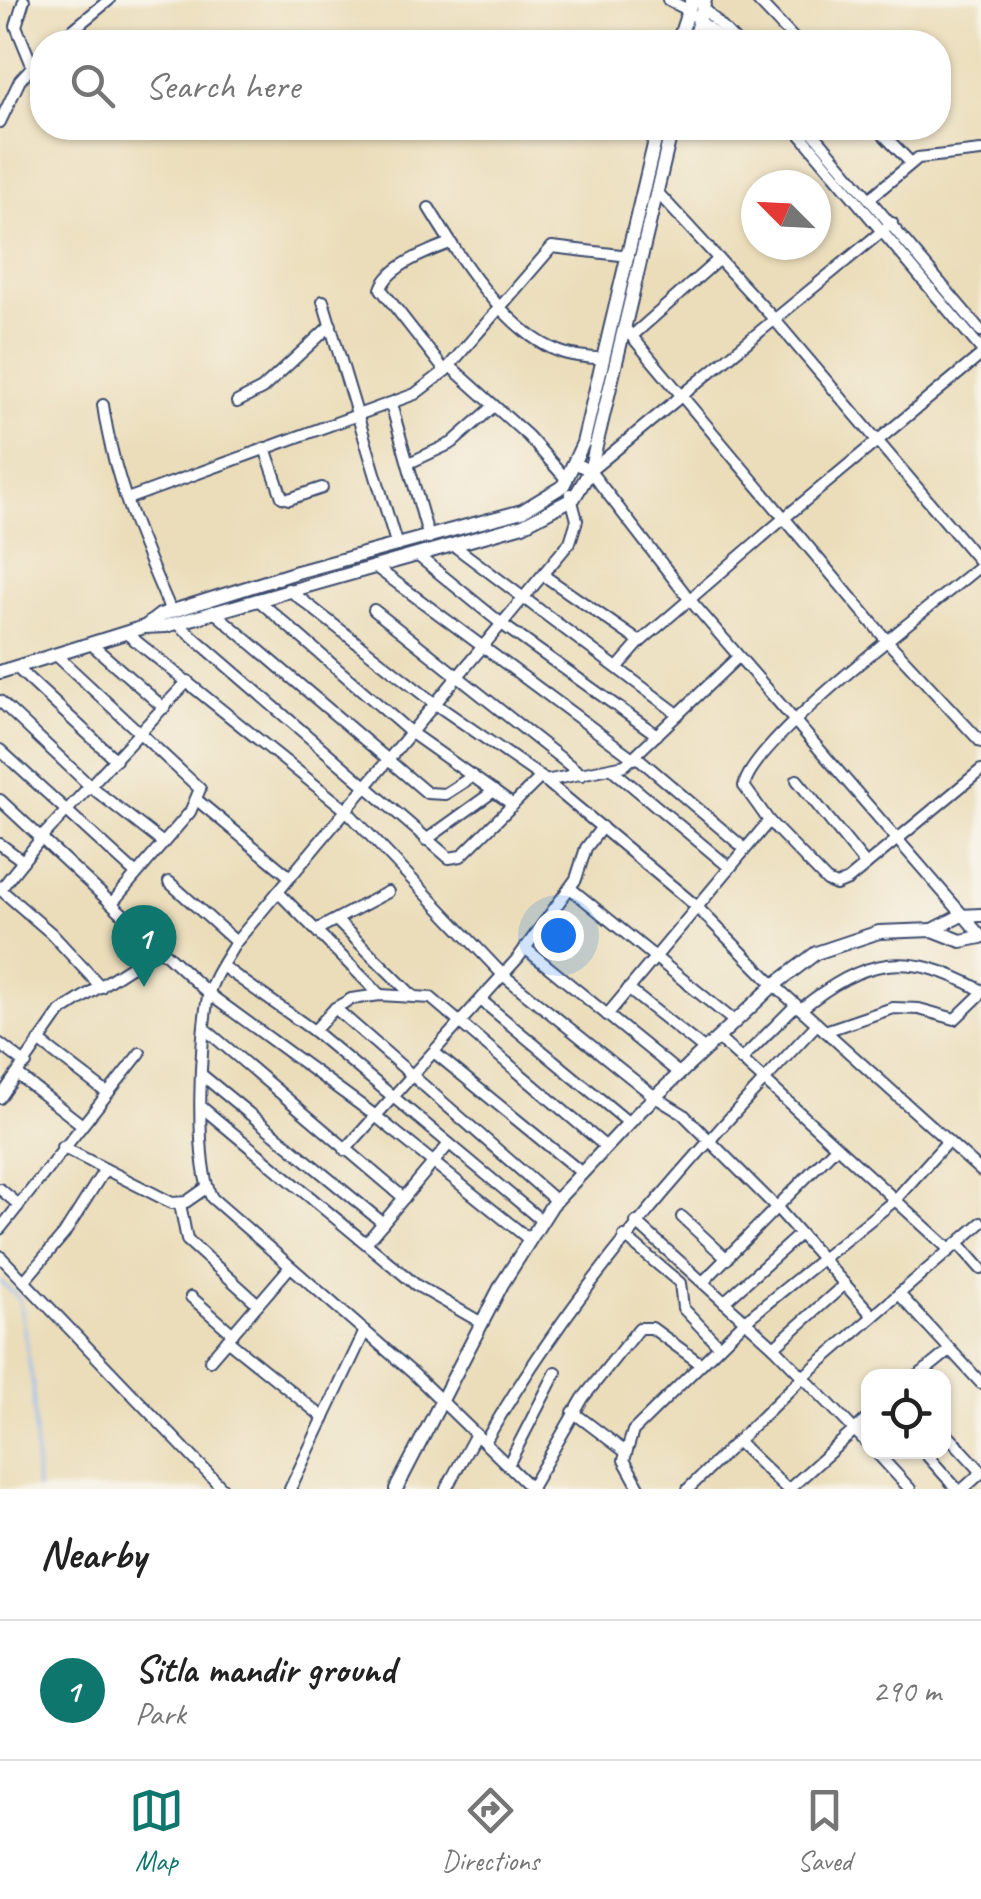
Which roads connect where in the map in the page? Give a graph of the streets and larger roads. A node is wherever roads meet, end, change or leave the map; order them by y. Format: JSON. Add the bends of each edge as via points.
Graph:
{"nodes":[{"id":1,"x":24,"y":0,"type":"edge"},
{"id":2,"x":109,"y":0,"type":"edge"},
{"id":3,"x":668,"y":0,"type":"edge"},
{"id":4,"x":758,"y":1,"type":"edge"},
{"id":5,"x":697,"y":6,"type":"edge"},
{"id":6,"x":73,"y":30,"type":"edge"},
{"id":7,"x":684,"y":30,"type":"edge"},
{"id":8,"x":715,"y":30,"type":"edge"},
{"id":9,"x":723,"y":30,"type":"edge"},
{"id":10,"x":786,"y":30,"type":"edge"},
{"id":11,"x":30,"y":60,"type":"edge"},
{"id":12,"x":30,"y":69,"type":"edge"},
{"id":13,"x":0,"y":122,"type":"edge"},
{"id":14,"x":655,"y":140,"type":"edge"},
{"id":15,"x":669,"y":140,"type":"edge"},
{"id":16,"x":804,"y":140,"type":"edge"},
{"id":17,"x":819,"y":140,"type":"edge"},
{"id":18,"x":889,"y":140,"type":"edge"},
{"id":19,"x":981,"y":151,"type":"edge"},
{"id":20,"x":911,"y":163,"type":"junction"},
{"id":21,"x":657,"y":192,"type":"junction"},
{"id":22,"x":870,"y":198,"type":"junction"},
{"id":23,"x":429,"y":208,"type":"dead end"},
{"id":24,"x":892,"y":224,"type":"junction"},
{"id":25,"x":881,"y":231,"type":"junction"},
{"id":26,"x":450,"y":243,"type":"junction"},
{"id":27,"x":628,"y":256,"type":"junction"},
{"id":28,"x":719,"y":260,"type":"junction"},
{"id":29,"x":323,"y":300,"type":"dead end"},
{"id":30,"x":500,"y":306,"type":"junction"},
{"id":31,"x":774,"y":318,"type":"junction"},
{"id":32,"x":331,"y":325,"type":"junction"},
{"id":33,"x":628,"y":331,"type":"junction"},
{"id":34,"x":981,"y":331,"type":"edge"},
{"id":35,"x":981,"y":352,"type":"edge"},
{"id":36,"x":604,"y":359,"type":"junction"},
{"id":37,"x":447,"y":368,"type":"junction"},
{"id":38,"x":683,"y":396,"type":"junction"},
{"id":39,"x":237,"y":402,"type":"dead end"},
{"id":40,"x":390,"y":404,"type":"junction"},
{"id":41,"x":104,"y":405,"type":"dead end"},
{"id":42,"x":494,"y":406,"type":"junction"},
{"id":43,"x":359,"y":416,"type":"junction"},
{"id":44,"x":878,"y":442,"type":"junction"},
{"id":45,"x":265,"y":448,"type":"junction"},
{"id":46,"x":409,"y":463,"type":"junction"},
{"id":47,"x":576,"y":464,"type":"junction"},
{"id":48,"x":590,"y":471,"type":"junction"},
{"id":49,"x":565,"y":483,"type":"junction"},
{"id":50,"x":322,"y":488,"type":"dead end"},
{"id":51,"x":574,"y":498,"type":"junction"},
{"id":52,"x":128,"y":499,"type":"junction"},
{"id":53,"x":783,"y":518,"type":"junction"},
{"id":54,"x":429,"y":538,"type":"junction"},
{"id":55,"x":453,"y":544,"type":"junction"},
{"id":56,"x":397,"y":546,"type":"junction"},
{"id":57,"x":417,"y":555,"type":"junction"},
{"id":58,"x":981,"y":564,"type":"edge"},
{"id":59,"x":374,"y":566,"type":"junction"},
{"id":60,"x":543,"y":575,"type":"junction"},
{"id":61,"x":287,"y":588,"type":"junction"},
{"id":62,"x":256,"y":598,"type":"junction"},
{"id":63,"x":524,"y":599,"type":"junction"},
{"id":64,"x":690,"y":600,"type":"junction"},
{"id":65,"x":374,"y":610,"type":"dead end"},
{"id":66,"x":213,"y":611,"type":"junction"},
{"id":67,"x":174,"y":617,"type":"junction"},
{"id":68,"x":502,"y":625,"type":"junction"},
{"id":69,"x":126,"y":633,"type":"junction"},
{"id":70,"x":640,"y":642,"type":"junction"},
{"id":71,"x":889,"y":643,"type":"junction"},
{"id":72,"x":91,"y":644,"type":"junction"},
{"id":73,"x":484,"y":647,"type":"junction"},
{"id":74,"x":56,"y":655,"type":"junction"},
{"id":75,"x":738,"y":657,"type":"junction"},
{"id":76,"x":16,"y":666,"type":"junction"},
{"id":77,"x":618,"y":667,"type":"junction"},
{"id":78,"x":0,"y":672,"type":"edge"},
{"id":79,"x":458,"y":676,"type":"junction"},
{"id":80,"x":188,"y":681,"type":"junction"},
{"id":81,"x":0,"y":701,"type":"edge"},
{"id":82,"x":434,"y":703,"type":"junction"},
{"id":83,"x":164,"y":708,"type":"junction"},
{"id":84,"x":678,"y":714,"type":"junction"},
{"id":85,"x":794,"y":721,"type":"junction"},
{"id":86,"x":141,"y":732,"type":"junction"},
{"id":87,"x":410,"y":732,"type":"junction"},
{"id":88,"x":657,"y":735,"type":"junction"},
{"id":89,"x":981,"y":742,"type":"edge"},
{"id":90,"x":0,"y":750,"type":"edge"},
{"id":91,"x":390,"y":757,"type":"junction"},
{"id":92,"x":635,"y":758,"type":"junction"},
{"id":93,"x":116,"y":760,"type":"junction"},
{"id":94,"x":613,"y":770,"type":"junction"},
{"id":95,"x":981,"y":770,"type":"edge"},
{"id":96,"x":582,"y":775,"type":"junction"},
{"id":97,"x":473,"y":776,"type":"junction"},
{"id":98,"x":543,"y":779,"type":"junction"},
{"id":99,"x":797,"y":780,"type":"dead end"},
{"id":100,"x":368,"y":784,"type":"junction"},
{"id":101,"x":91,"y":787,"type":"junction"},
{"id":102,"x":494,"y":792,"type":"junction"},
{"id":103,"x":0,"y":800,"type":"edge"},
{"id":104,"x":197,"y":800,"type":"junction"},
{"id":105,"x":513,"y":804,"type":"junction"},
{"id":106,"x":67,"y":810,"type":"junction"},
{"id":107,"x":346,"y":810,"type":"junction"},
{"id":108,"x":768,"y":820,"type":"junction"},
{"id":109,"x":602,"y":827,"type":"junction"},
{"id":110,"x":42,"y":837,"type":"junction"},
{"id":111,"x":895,"y":839,"type":"junction"},
{"id":112,"x":426,"y":840,"type":"junction"},
{"id":113,"x":0,"y":844,"type":"edge"},
{"id":114,"x":163,"y":844,"type":"junction"},
{"id":115,"x":745,"y":848,"type":"junction"},
{"id":116,"x":23,"y":861,"type":"junction"},
{"id":117,"x":866,"y":865,"type":"junction"},
{"id":118,"x":729,"y":868,"type":"junction"},
{"id":119,"x":136,"y":874,"type":"junction"},
{"id":120,"x":290,"y":877,"type":"junction"},
{"id":121,"x":169,"y":882,"type":"dead end"},
{"id":122,"x":570,"y":888,"type":"junction"},
{"id":123,"x":278,"y":892,"type":"junction"},
{"id":124,"x":388,"y":892,"type":"dead end"},
{"id":125,"x":112,"y":902,"type":"junction"},
{"id":126,"x":696,"y":906,"type":"junction"},
{"id":127,"x":981,"y":914,"type":"edge"},
{"id":128,"x":960,"y":916,"type":"junction"},
{"id":129,"x":337,"y":920,"type":"junction"},
{"id":130,"x":316,"y":930,"type":"junction"},
{"id":131,"x":933,"y":930,"type":"junction"},
{"id":132,"x":981,"y":936,"type":"edge"},
{"id":133,"x":236,"y":942,"type":"junction"},
{"id":134,"x":160,"y":948,"type":"junction"},
{"id":135,"x":525,"y":948,"type":"junction"},
{"id":136,"x":654,"y":957,"type":"junction"},
{"id":137,"x":222,"y":966,"type":"junction"},
{"id":138,"x":503,"y":976,"type":"junction"},
{"id":139,"x":774,"y":985,"type":"junction"},
{"id":140,"x":101,"y":987,"type":"junction"},
{"id":141,"x":628,"y":989,"type":"junction"},
{"id":142,"x":981,"y":992,"type":"edge"},
{"id":143,"x":209,"y":994,"type":"junction"},
{"id":144,"x":380,"y":995,"type":"junction"},
{"id":145,"x":412,"y":996,"type":"junction"},
{"id":146,"x":482,"y":1000,"type":"junction"},
{"id":147,"x":798,"y":1007,"type":"junction"},
{"id":148,"x":335,"y":1008,"type":"junction"},
{"id":149,"x":608,"y":1015,"type":"junction"},
{"id":150,"x":735,"y":1022,"type":"junction"},
{"id":151,"x":462,"y":1023,"type":"junction"},
{"id":152,"x":821,"y":1027,"type":"junction"},
{"id":153,"x":205,"y":1029,"type":"junction"},
{"id":154,"x":314,"y":1031,"type":"junction"},
{"id":155,"x":718,"y":1038,"type":"junction"},
{"id":156,"x":39,"y":1040,"type":"junction"},
{"id":157,"x":0,"y":1044,"type":"edge"},
{"id":158,"x":705,"y":1050,"type":"junction"},
{"id":159,"x":140,"y":1053,"type":"dead end"},
{"id":160,"x":435,"y":1053,"type":"junction"},
{"id":161,"x":741,"y":1060,"type":"junction"},
{"id":162,"x":26,"y":1064,"type":"junction"},
{"id":163,"x":680,"y":1074,"type":"junction"},
{"id":164,"x":18,"y":1075,"type":"junction"},
{"id":165,"x":202,"y":1075,"type":"junction"},
{"id":166,"x":411,"y":1078,"type":"junction"},
{"id":167,"x":765,"y":1083,"type":"junction"},
{"id":168,"x":107,"y":1093,"type":"junction"},
{"id":169,"x":0,"y":1098,"type":"edge"},
{"id":170,"x":655,"y":1098,"type":"junction"},
{"id":171,"x":393,"y":1099,"type":"junction"},
{"id":172,"x":204,"y":1108,"type":"junction"},
{"id":173,"x":376,"y":1116,"type":"junction"},
{"id":174,"x":629,"y":1123,"type":"junction"},
{"id":175,"x":82,"y":1124,"type":"junction"},
{"id":176,"x":948,"y":1141,"type":"junction"},
{"id":177,"x":448,"y":1144,"type":"junction"},
{"id":178,"x":709,"y":1144,"type":"junction"},
{"id":179,"x":62,"y":1147,"type":"junction"},
{"id":180,"x":606,"y":1147,"type":"junction"},
{"id":181,"x":836,"y":1147,"type":"junction"},
{"id":182,"x":345,"y":1150,"type":"junction"},
{"id":183,"x":432,"y":1161,"type":"junction"},
{"id":184,"x":105,"y":1169,"type":"junction"},
{"id":185,"x":981,"y":1171,"type":"edge"},
{"id":186,"x":582,"y":1172,"type":"junction"},
{"id":187,"x":206,"y":1188,"type":"junction"},
{"id":188,"x":0,"y":1189,"type":"edge"},
{"id":189,"x":404,"y":1198,"type":"junction"},
{"id":190,"x":895,"y":1200,"type":"junction"},
{"id":191,"x":556,"y":1201,"type":"junction"},
{"id":192,"x":180,"y":1204,"type":"junction"},
{"id":193,"x":19,"y":1205,"type":"junction"},
{"id":194,"x":778,"y":1210,"type":"junction"},
{"id":195,"x":682,"y":1217,"type":"dead end"},
{"id":196,"x":542,"y":1220,"type":"junction"},
{"id":197,"x":383,"y":1222,"type":"junction"},
{"id":198,"x":636,"y":1222,"type":"junction"},
{"id":199,"x":981,"y":1223,"type":"edge"},
{"id":200,"x":0,"y":1229,"type":"edge"},
{"id":201,"x":800,"y":1234,"type":"junction"},
{"id":202,"x":624,"y":1236,"type":"junction"},
{"id":203,"x":530,"y":1240,"type":"junction"},
{"id":204,"x":366,"y":1243,"type":"junction"},
{"id":205,"x":954,"y":1246,"type":"junction"},
{"id":206,"x":0,"y":1256,"type":"edge"},
{"id":207,"x":727,"y":1259,"type":"junction"},
{"id":208,"x":823,"y":1260,"type":"junction"},
{"id":209,"x":290,"y":1267,"type":"junction"},
{"id":210,"x":981,"y":1269,"type":"edge"},
{"id":211,"x":24,"y":1281,"type":"junction"},
{"id":212,"x":703,"y":1282,"type":"junction"},
{"id":213,"x":845,"y":1284,"type":"junction"},
{"id":214,"x":899,"y":1294,"type":"junction"},
{"id":215,"x":191,"y":1297,"type":"dead end"},
{"id":216,"x":724,"y":1302,"type":"junction"},
{"id":217,"x":258,"y":1304,"type":"junction"},
{"id":218,"x":874,"y":1316,"type":"junction"},
{"id":219,"x":745,"y":1320,"type":"junction"},
{"id":220,"x":482,"y":1323,"type":"junction"},
{"id":221,"x":365,"y":1331,"type":"junction"},
{"id":222,"x":230,"y":1337,"type":"junction"},
{"id":223,"x":719,"y":1346,"type":"junction"},
{"id":224,"x":774,"y":1347,"type":"junction"},
{"id":225,"x":950,"y":1350,"type":"junction"},
{"id":226,"x":210,"y":1360,"type":"dead end"},
{"id":227,"x":701,"y":1364,"type":"junction"},
{"id":228,"x":927,"y":1369,"type":"edge"},
{"id":229,"x":556,"y":1372,"type":"dead end"},
{"id":230,"x":804,"y":1376,"type":"junction"},
{"id":231,"x":981,"y":1384,"type":"edge"},
{"id":232,"x":441,"y":1400,"type":"junction"},
{"id":233,"x":573,"y":1412,"type":"junction"},
{"id":234,"x":324,"y":1418,"type":"junction"},
{"id":235,"x":861,"y":1423,"type":"edge"},
{"id":236,"x":855,"y":1428,"type":"junction"},
{"id":237,"x":861,"y":1435,"type":"edge"},
{"id":238,"x":480,"y":1438,"type":"junction"},
{"id":239,"x":951,"y":1439,"type":"edge"},
{"id":240,"x":739,"y":1443,"type":"junction"},
{"id":241,"x":624,"y":1450,"type":"junction"},
{"id":242,"x":882,"y":1459,"type":"edge"},
{"id":243,"x":931,"y":1459,"type":"edge"},
{"id":244,"x":508,"y":1465,"type":"junction"},
{"id":245,"x":981,"y":1472,"type":"edge"},
{"id":246,"x":532,"y":1488,"type":"edge"},
{"id":247,"x":223,"y":1489,"type":"edge"},
{"id":248,"x":290,"y":1489,"type":"edge"},
{"id":249,"x":396,"y":1489,"type":"edge"},
{"id":250,"x":446,"y":1489,"type":"edge"},
{"id":251,"x":640,"y":1489,"type":"edge"},
{"id":252,"x":688,"y":1489,"type":"edge"},
{"id":253,"x":788,"y":1489,"type":"edge"},
{"id":254,"x":910,"y":1489,"type":"edge"},
{"id":255,"x":960,"y":1489,"type":"edge"}],
"edges":[{"from":1,"to":11,"type":"street","via":[[16,26]]},
{"from":2,"to":6,"type":"street"},
{"from":3,"to":5,"type":"street"},
{"from":4,"to":10,"type":"street"},
{"from":5,"to":7,"type":"street"},
{"from":5,"to":8,"type":"street"},
{"from":5,"to":9,"type":"street"},
{"from":12,"to":13,"type":"street"},
{"from":14,"to":27,"type":"street"},
{"from":15,"to":21,"type":"street"},
{"from":16,"to":25,"type":"street"},
{"from":17,"to":22,"type":"street"},
{"from":18,"to":20,"type":"street"},
{"from":19,"to":20,"type":"street","via":[[932,154]]},
{"from":20,"to":22,"type":"street"},
{"from":21,"to":28,"type":"street"},
{"from":21,"to":33,"type":"street"},
{"from":22,"to":24,"type":"street"},
{"from":23,"to":26,"type":"street"},
{"from":24,"to":25,"type":"street"},
{"from":24,"to":34,"type":"street"},
{"from":25,"to":31,"type":"street"},
{"from":25,"to":35,"type":"street"},
{"from":26,"to":30,"type":"street"},
{"from":26,"to":37,"type":"street","via":[[400,268],[381,289]]},
{"from":27,"to":30,"type":"street","via":[[552,247]]},
{"from":27,"to":36,"type":"street"},
{"from":28,"to":31,"type":"street"},
{"from":28,"to":33,"type":"street"},
{"from":29,"to":32,"type":"street"},
{"from":30,"to":36,"type":"street","via":[[556,351]]},
{"from":30,"to":37,"type":"street"},
{"from":31,"to":38,"type":"street"},
{"from":31,"to":44,"type":"street"},
{"from":32,"to":39,"type":"street","via":[[262,390]]},
{"from":32,"to":43,"type":"street"},
{"from":33,"to":38,"type":"street"},
{"from":33,"to":48,"type":"street"},
{"from":35,"to":44,"type":"street"},
{"from":36,"to":47,"type":"street"},
{"from":37,"to":40,"type":"street"},
{"from":37,"to":42,"type":"street"},
{"from":38,"to":48,"type":"street"},
{"from":38,"to":53,"type":"street"},
{"from":40,"to":43,"type":"street"},
{"from":40,"to":46,"type":"street"},
{"from":41,"to":52,"type":"street"},
{"from":42,"to":46,"type":"street","via":[[452,443]]},
{"from":42,"to":49,"type":"street"},
{"from":43,"to":45,"type":"street"},
{"from":43,"to":56,"type":"street"},
{"from":44,"to":53,"type":"street"},
{"from":44,"to":58,"type":"street"},
{"from":45,"to":50,"type":"street","via":[[282,497]]},
{"from":45,"to":52,"type":"street"},
{"from":46,"to":54,"type":"street"},
{"from":47,"to":48,"type":"street"},
{"from":47,"to":49,"type":"street"},
{"from":48,"to":51,"type":"street"},
{"from":48,"to":64,"type":"street"},
{"from":49,"to":51,"type":"street"},
{"from":49,"to":54,"type":"street","via":[[522,512]]},
{"from":51,"to":55,"type":"street","via":[[537,519]]},
{"from":51,"to":60,"type":"street","via":[[575,532]]},
{"from":52,"to":67,"type":"street"},
{"from":53,"to":64,"type":"street"},
{"from":53,"to":71,"type":"street"},
{"from":54,"to":56,"type":"street"},
{"from":55,"to":57,"type":"street"},
{"from":55,"to":63,"type":"street"},
{"from":56,"to":67,"type":"street"},
{"from":57,"to":59,"type":"street"},
{"from":57,"to":68,"type":"street"},
{"from":58,"to":71,"type":"street"},
{"from":59,"to":61,"type":"street"},
{"from":59,"to":73,"type":"street"},
{"from":60,"to":63,"type":"street"},
{"from":60,"to":70,"type":"street"},
{"from":61,"to":62,"type":"street"},
{"from":61,"to":82,"type":"street"},
{"from":62,"to":66,"type":"street"},
{"from":62,"to":87,"type":"street"},
{"from":63,"to":68,"type":"street"},
{"from":63,"to":77,"type":"street"},
{"from":64,"to":70,"type":"street"},
{"from":64,"to":75,"type":"street"},
{"from":65,"to":79,"type":"street"},
{"from":66,"to":67,"type":"street"},
{"from":66,"to":91,"type":"street"},
{"from":67,"to":69,"type":"street"},
{"from":67,"to":100,"type":"street"},
{"from":68,"to":73,"type":"street"},
{"from":68,"to":88,"type":"street"},
{"from":69,"to":72,"type":"street"},
{"from":69,"to":80,"type":"street"},
{"from":70,"to":77,"type":"street"},
{"from":71,"to":85,"type":"street"},
{"from":71,"to":89,"type":"street"},
{"from":72,"to":74,"type":"street"},
{"from":72,"to":83,"type":"street"},
{"from":73,"to":79,"type":"street"},
{"from":73,"to":92,"type":"street"},
{"from":74,"to":76,"type":"street"},
{"from":74,"to":86,"type":"street"},
{"from":75,"to":84,"type":"street"},
{"from":75,"to":85,"type":"street"},
{"from":76,"to":78,"type":"street"},
{"from":76,"to":93,"type":"street"},
{"from":77,"to":84,"type":"street"},
{"from":79,"to":82,"type":"street"},
{"from":79,"to":96,"type":"street"},
{"from":80,"to":83,"type":"street"},
{"from":80,"to":107,"type":"street"},
{"from":81,"to":101,"type":"street"},
{"from":82,"to":87,"type":"street"},
{"from":82,"to":98,"type":"street"},
{"from":83,"to":86,"type":"street"},
{"from":84,"to":88,"type":"street"},
{"from":85,"to":108,"type":"street","via":[[758,756],[745,780]]},
{"from":85,"to":111,"type":"street"},
{"from":86,"to":93,"type":"street"},
{"from":86,"to":104,"type":"street","via":[[199,785]]},
{"from":87,"to":91,"type":"street"},
{"from":87,"to":97,"type":"street"},
{"from":88,"to":92,"type":"street"},
{"from":90,"to":106,"type":"street"},
{"from":91,"to":97,"type":"street","via":[[432,796]]},
{"from":91,"to":100,"type":"street"},
{"from":92,"to":94,"type":"street"},
{"from":92,"to":115,"type":"street"},
{"from":93,"to":101,"type":"street"},
{"from":94,"to":96,"type":"street"},
{"from":94,"to":118,"type":"street"},
{"from":95,"to":111,"type":"street"},
{"from":96,"to":98,"type":"street"},
{"from":97,"to":102,"type":"street"},
{"from":98,"to":105,"type":"street"},
{"from":98,"to":109,"type":"street"},
{"from":99,"to":117,"type":"street"},
{"from":100,"to":107,"type":"street"},
{"from":100,"to":112,"type":"street"},
{"from":101,"to":106,"type":"street"},
{"from":101,"to":114,"type":"street"},
{"from":102,"to":105,"type":"street"},
{"from":102,"to":112,"type":"street"},
{"from":103,"to":110,"type":"street"},
{"from":104,"to":114,"type":"street"},
{"from":104,"to":120,"type":"street"},
{"from":105,"to":112,"type":"street","via":[[455,858]]},
{"from":106,"to":110,"type":"street"},
{"from":106,"to":119,"type":"street"},
{"from":107,"to":120,"type":"street"},
{"from":107,"to":138,"type":"street"},
{"from":108,"to":115,"type":"street"},
{"from":108,"to":117,"type":"street","via":[[832,884]]},
{"from":109,"to":122,"type":"street"},
{"from":109,"to":126,"type":"street"},
{"from":110,"to":116,"type":"street"},
{"from":110,"to":125,"type":"street"},
{"from":111,"to":117,"type":"street"},
{"from":111,"to":128,"type":"street"},
{"from":113,"to":116,"type":"street"},
{"from":114,"to":119,"type":"street"},
{"from":115,"to":118,"type":"street"},
{"from":116,"to":140,"type":"street","via":[[0,890]]},
{"from":118,"to":126,"type":"street"},
{"from":119,"to":125,"type":"street"},
{"from":120,"to":123,"type":"street"},
{"from":121,"to":133,"type":"street"},
{"from":122,"to":135,"type":"street"},
{"from":122,"to":136,"type":"street"},
{"from":123,"to":130,"type":"street"},
{"from":123,"to":133,"type":"street"},
{"from":124,"to":129,"type":"street"},
{"from":125,"to":134,"type":"street"},
{"from":126,"to":136,"type":"street"},
{"from":126,"to":139,"type":"street"},
{"from":127,"to":128,"type":"street"},
{"from":128,"to":131,"type":"street"},
{"from":128,"to":132,"type":"street"},
{"from":129,"to":130,"type":"street"},
{"from":129,"to":145,"type":"street"},
{"from":130,"to":144,"type":"street"},
{"from":131,"to":132,"type":"street","via":[[961,941]]},
{"from":131,"to":139,"type":"street","via":[[880,932],[844,942],[816,953]]},
{"from":133,"to":137,"type":"street"},
{"from":134,"to":140,"type":"street"},
{"from":134,"to":143,"type":"street"},
{"from":135,"to":138,"type":"street"},
{"from":135,"to":149,"type":"street"},
{"from":136,"to":141,"type":"street"},
{"from":136,"to":150,"type":"street"},
{"from":137,"to":143,"type":"street"},
{"from":137,"to":154,"type":"street"},
{"from":138,"to":146,"type":"street"},
{"from":138,"to":170,"type":"street"},
{"from":139,"to":147,"type":"street"},
{"from":139,"to":150,"type":"street"},
{"from":140,"to":156,"type":"street","via":[[60,1012]]},
{"from":141,"to":149,"type":"street"},
{"from":141,"to":158,"type":"street"},
{"from":142,"to":147,"type":"street","via":[[934,968],[890,963],[845,976]]},
{"from":142,"to":152,"type":"street","via":[[955,1019],[893,1008]]},
{"from":143,"to":153,"type":"street"},
{"from":143,"to":173,"type":"street"},
{"from":144,"to":145,"type":"street"},
{"from":144,"to":148,"type":"street"},
{"from":145,"to":151,"type":"street","via":[[439,1002]]},
{"from":146,"to":151,"type":"street"},
{"from":146,"to":174,"type":"street"},
{"from":147,"to":152,"type":"street"},
{"from":147,"to":161,"type":"street"},
{"from":148,"to":154,"type":"street"},
{"from":148,"to":166,"type":"street"},
{"from":149,"to":163,"type":"street"},
{"from":150,"to":155,"type":"street"},
{"from":151,"to":160,"type":"street"},
{"from":151,"to":180,"type":"street"},
{"from":152,"to":167,"type":"street"},
{"from":152,"to":176,"type":"street"},
{"from":153,"to":165,"type":"street"},
{"from":153,"to":182,"type":"street"},
{"from":154,"to":171,"type":"street"},
{"from":155,"to":158,"type":"street"},
{"from":155,"to":161,"type":"street"},
{"from":156,"to":162,"type":"street"},
{"from":156,"to":168,"type":"street"},
{"from":157,"to":162,"type":"street"},
{"from":158,"to":163,"type":"street"},
{"from":159,"to":168,"type":"street"},
{"from":160,"to":166,"type":"street"},
{"from":160,"to":186,"type":"street"},
{"from":161,"to":167,"type":"street"},
{"from":162,"to":164,"type":"street"},
{"from":163,"to":170,"type":"street"},
{"from":164,"to":169,"type":"street"},
{"from":164,"to":175,"type":"street"},
{"from":165,"to":172,"type":"street"},
{"from":165,"to":197,"type":"street"},
{"from":166,"to":171,"type":"street"},
{"from":166,"to":191,"type":"street"},
{"from":167,"to":178,"type":"street"},
{"from":167,"to":181,"type":"street"},
{"from":168,"to":175,"type":"street"},
{"from":170,"to":174,"type":"street"},
{"from":170,"to":178,"type":"street","via":[[683,1114]]},
{"from":171,"to":173,"type":"street"},
{"from":171,"to":177,"type":"street"},
{"from":172,"to":187,"type":"street"},
{"from":172,"to":204,"type":"street"},
{"from":173,"to":182,"type":"street"},
{"from":173,"to":183,"type":"street"},
{"from":174,"to":180,"type":"street"},
{"from":175,"to":179,"type":"street"},
{"from":176,"to":185,"type":"street"},
{"from":176,"to":190,"type":"street"},
{"from":177,"to":183,"type":"street"},
{"from":177,"to":196,"type":"street"},
{"from":178,"to":194,"type":"street"},
{"from":178,"to":198,"type":"street"},
{"from":179,"to":184,"type":"street"},
{"from":179,"to":193,"type":"street"},
{"from":180,"to":186,"type":"street"},
{"from":181,"to":190,"type":"street"},
{"from":181,"to":194,"type":"street"},
{"from":182,"to":189,"type":"street"},
{"from":183,"to":189,"type":"street"},
{"from":183,"to":203,"type":"street"},
{"from":184,"to":192,"type":"street"},
{"from":184,"to":211,"type":"street"},
{"from":186,"to":191,"type":"street"},
{"from":187,"to":192,"type":"street"},
{"from":187,"to":209,"type":"street"},
{"from":188,"to":193,"type":"street"},
{"from":189,"to":197,"type":"street"},
{"from":190,"to":205,"type":"street"},
{"from":190,"to":208,"type":"street"},
{"from":191,"to":196,"type":"street"},
{"from":192,"to":217,"type":"street","via":[[187,1240]]},
{"from":193,"to":200,"type":"street"},
{"from":194,"to":201,"type":"street"},
{"from":194,"to":207,"type":"street"},
{"from":195,"to":207,"type":"street"},
{"from":196,"to":203,"type":"street"},
{"from":197,"to":204,"type":"street"},
{"from":198,"to":202,"type":"street"},
{"from":198,"to":212,"type":"street"},
{"from":199,"to":205,"type":"street"},
{"from":201,"to":208,"type":"street"},
{"from":201,"to":216,"type":"street"},
{"from":202,"to":223,"type":"street","via":[[680,1283],[683,1308]]},
{"from":202,"to":238,"type":"street"},
{"from":203,"to":220,"type":"street"},
{"from":204,"to":220,"type":"street","via":[[416,1285]]},
{"from":205,"to":210,"type":"street"},
{"from":205,"to":214,"type":"street"},
{"from":206,"to":211,"type":"street"},
{"from":207,"to":212,"type":"street"},
{"from":208,"to":213,"type":"street"},
{"from":208,"to":219,"type":"street"},
{"from":209,"to":217,"type":"street"},
{"from":209,"to":221,"type":"street"},
{"from":211,"to":247,"type":"street"},
{"from":212,"to":216,"type":"street"},
{"from":213,"to":218,"type":"street"},
{"from":213,"to":224,"type":"street"},
{"from":214,"to":218,"type":"street"},
{"from":214,"to":225,"type":"street"},
{"from":215,"to":222,"type":"street"},
{"from":216,"to":219,"type":"street"},
{"from":217,"to":222,"type":"street"},
{"from":218,"to":230,"type":"street"},
{"from":219,"to":223,"type":"street"},
{"from":219,"to":224,"type":"street"},
{"from":220,"to":232,"type":"street"},
{"from":221,"to":232,"type":"street"},
{"from":221,"to":234,"type":"street"},
{"from":222,"to":226,"type":"street"},
{"from":222,"to":234,"type":"street"},
{"from":223,"to":227,"type":"street"},
{"from":224,"to":230,"type":"street"},
{"from":225,"to":228,"type":"street"},
{"from":225,"to":231,"type":"street"},
{"from":227,"to":233,"type":"street","via":[[644,1326]]},
{"from":227,"to":241,"type":"street","via":[[633,1431]]},
{"from":229,"to":244,"type":"street"},
{"from":230,"to":236,"type":"street"},
{"from":230,"to":240,"type":"street"},
{"from":232,"to":238,"type":"street"},
{"from":232,"to":249,"type":"street"},
{"from":233,"to":241,"type":"street"},
{"from":233,"to":246,"type":"street"},
{"from":234,"to":248,"type":"street"},
{"from":235,"to":236,"type":"street"},
{"from":236,"to":237,"type":"street"},
{"from":236,"to":253,"type":"street"},
{"from":238,"to":244,"type":"street"},
{"from":238,"to":250,"type":"street"},
{"from":239,"to":245,"type":"street"},
{"from":240,"to":252,"type":"street"},
{"from":240,"to":253,"type":"street"},
{"from":241,"to":251,"type":"street"},
{"from":242,"to":254,"type":"street"},
{"from":243,"to":255,"type":"street"},
{"from":244,"to":246,"type":"street"},
{"from":245,"to":255,"type":"street"}]}
